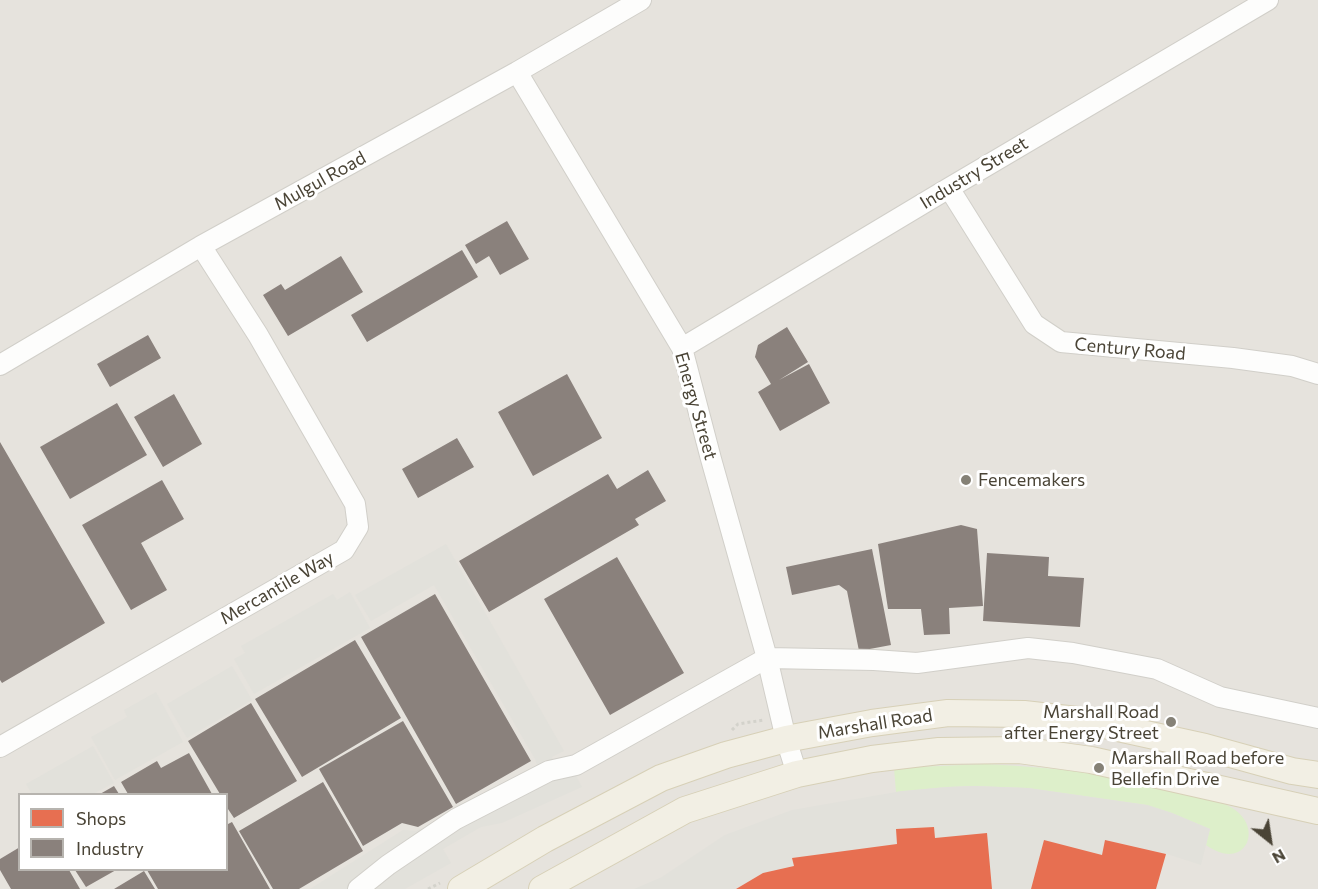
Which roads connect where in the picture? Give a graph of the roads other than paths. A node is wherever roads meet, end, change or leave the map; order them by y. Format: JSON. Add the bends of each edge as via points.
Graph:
{"nodes":[{"id":1,"x":641,"y":0,"type":"edge"},
{"id":2,"x":1268,"y":0,"type":"edge"},
{"id":3,"x":517,"y":72,"type":"junction"},
{"id":4,"x":949,"y":188,"type":"junction"},
{"id":5,"x":201,"y":246,"type":"junction"},
{"id":6,"x":682,"y":348,"type":"junction"},
{"id":7,"x":0,"y":365,"type":"edge"},
{"id":8,"x":1318,"y":374,"type":"edge"},
{"id":9,"x":767,"y":658,"type":"junction"},
{"id":10,"x":1318,"y":718,"type":"edge"},
{"id":11,"x":786,"y":739,"type":"junction"},
{"id":12,"x":0,"y":747,"type":"edge"},
{"id":13,"x":1284,"y":768,"type":"junction"},
{"id":14,"x":797,"y":774,"type":"junction"},
{"id":15,"x":1318,"y":775,"type":"edge"},
{"id":16,"x":1274,"y":801,"type":"junction"},
{"id":17,"x":1318,"y":811,"type":"edge"},
{"id":18,"x":634,"y":837,"type":"junction"},
{"id":19,"x":358,"y":889,"type":"edge"},
{"id":20,"x":461,"y":889,"type":"edge"},
{"id":21,"x":542,"y":889,"type":"edge"},
{"id":22,"x":567,"y":889,"type":"edge"}],
"edges":[{"from":1,"to":3,"type":"street","name":"Mulgul Road"},
{"from":2,"to":4,"type":"street","name":"Industry Street"},
{"from":3,"to":5,"type":"street","name":"Mulgul Road"},
{"from":3,"to":6,"type":"street","name":"Energy Street"},
{"from":4,"to":6,"type":"street","name":"Industry Street"},
{"from":4,"to":8,"type":"street","name":"Century Road","via":[[1034,324],[1061,342],[1233,358],[1292,366]]},
{"from":5,"to":7,"type":"street","name":"Mulgul Road"},
{"from":5,"to":12,"type":"street","name":"Mercantile Way","via":[[258,335],[355,504],[358,527],[344,550]]},
{"from":6,"to":9,"type":"street","name":"Energy Street"},
{"from":9,"to":10,"type":"street","via":[[917,663],[1028,648],[1157,669],[1220,697]]},
{"from":9,"to":11,"type":"street","name":"Energy Street"},
{"from":9,"to":19,"type":"street","via":[[576,765],[549,771],[456,819]]},
{"from":11,"to":13,"type":"main road","name":"Marshall Road","via":[[948,713],[1024,714],[1096,724]]},
{"from":11,"to":14,"type":"street","name":"Energy Street"},
{"from":11,"to":20,"type":"main road","name":"Marshall Road","via":[[661,778]]},
{"from":13,"to":15,"type":"main road","name":"Marshall Road"},
{"from":13,"to":16,"type":"main road"},
{"from":14,"to":16,"type":"main road","name":"Marshall Road","via":[[939,751],[1019,750],[1091,760]]},
{"from":14,"to":18,"type":"main road","name":"Marshall Road","via":[[685,810]]},
{"from":16,"to":17,"type":"main road","name":"Marshall Road"},
{"from":18,"to":21,"type":"main road","name":"Marshall Road"},
{"from":18,"to":22,"type":"main road"}]}
